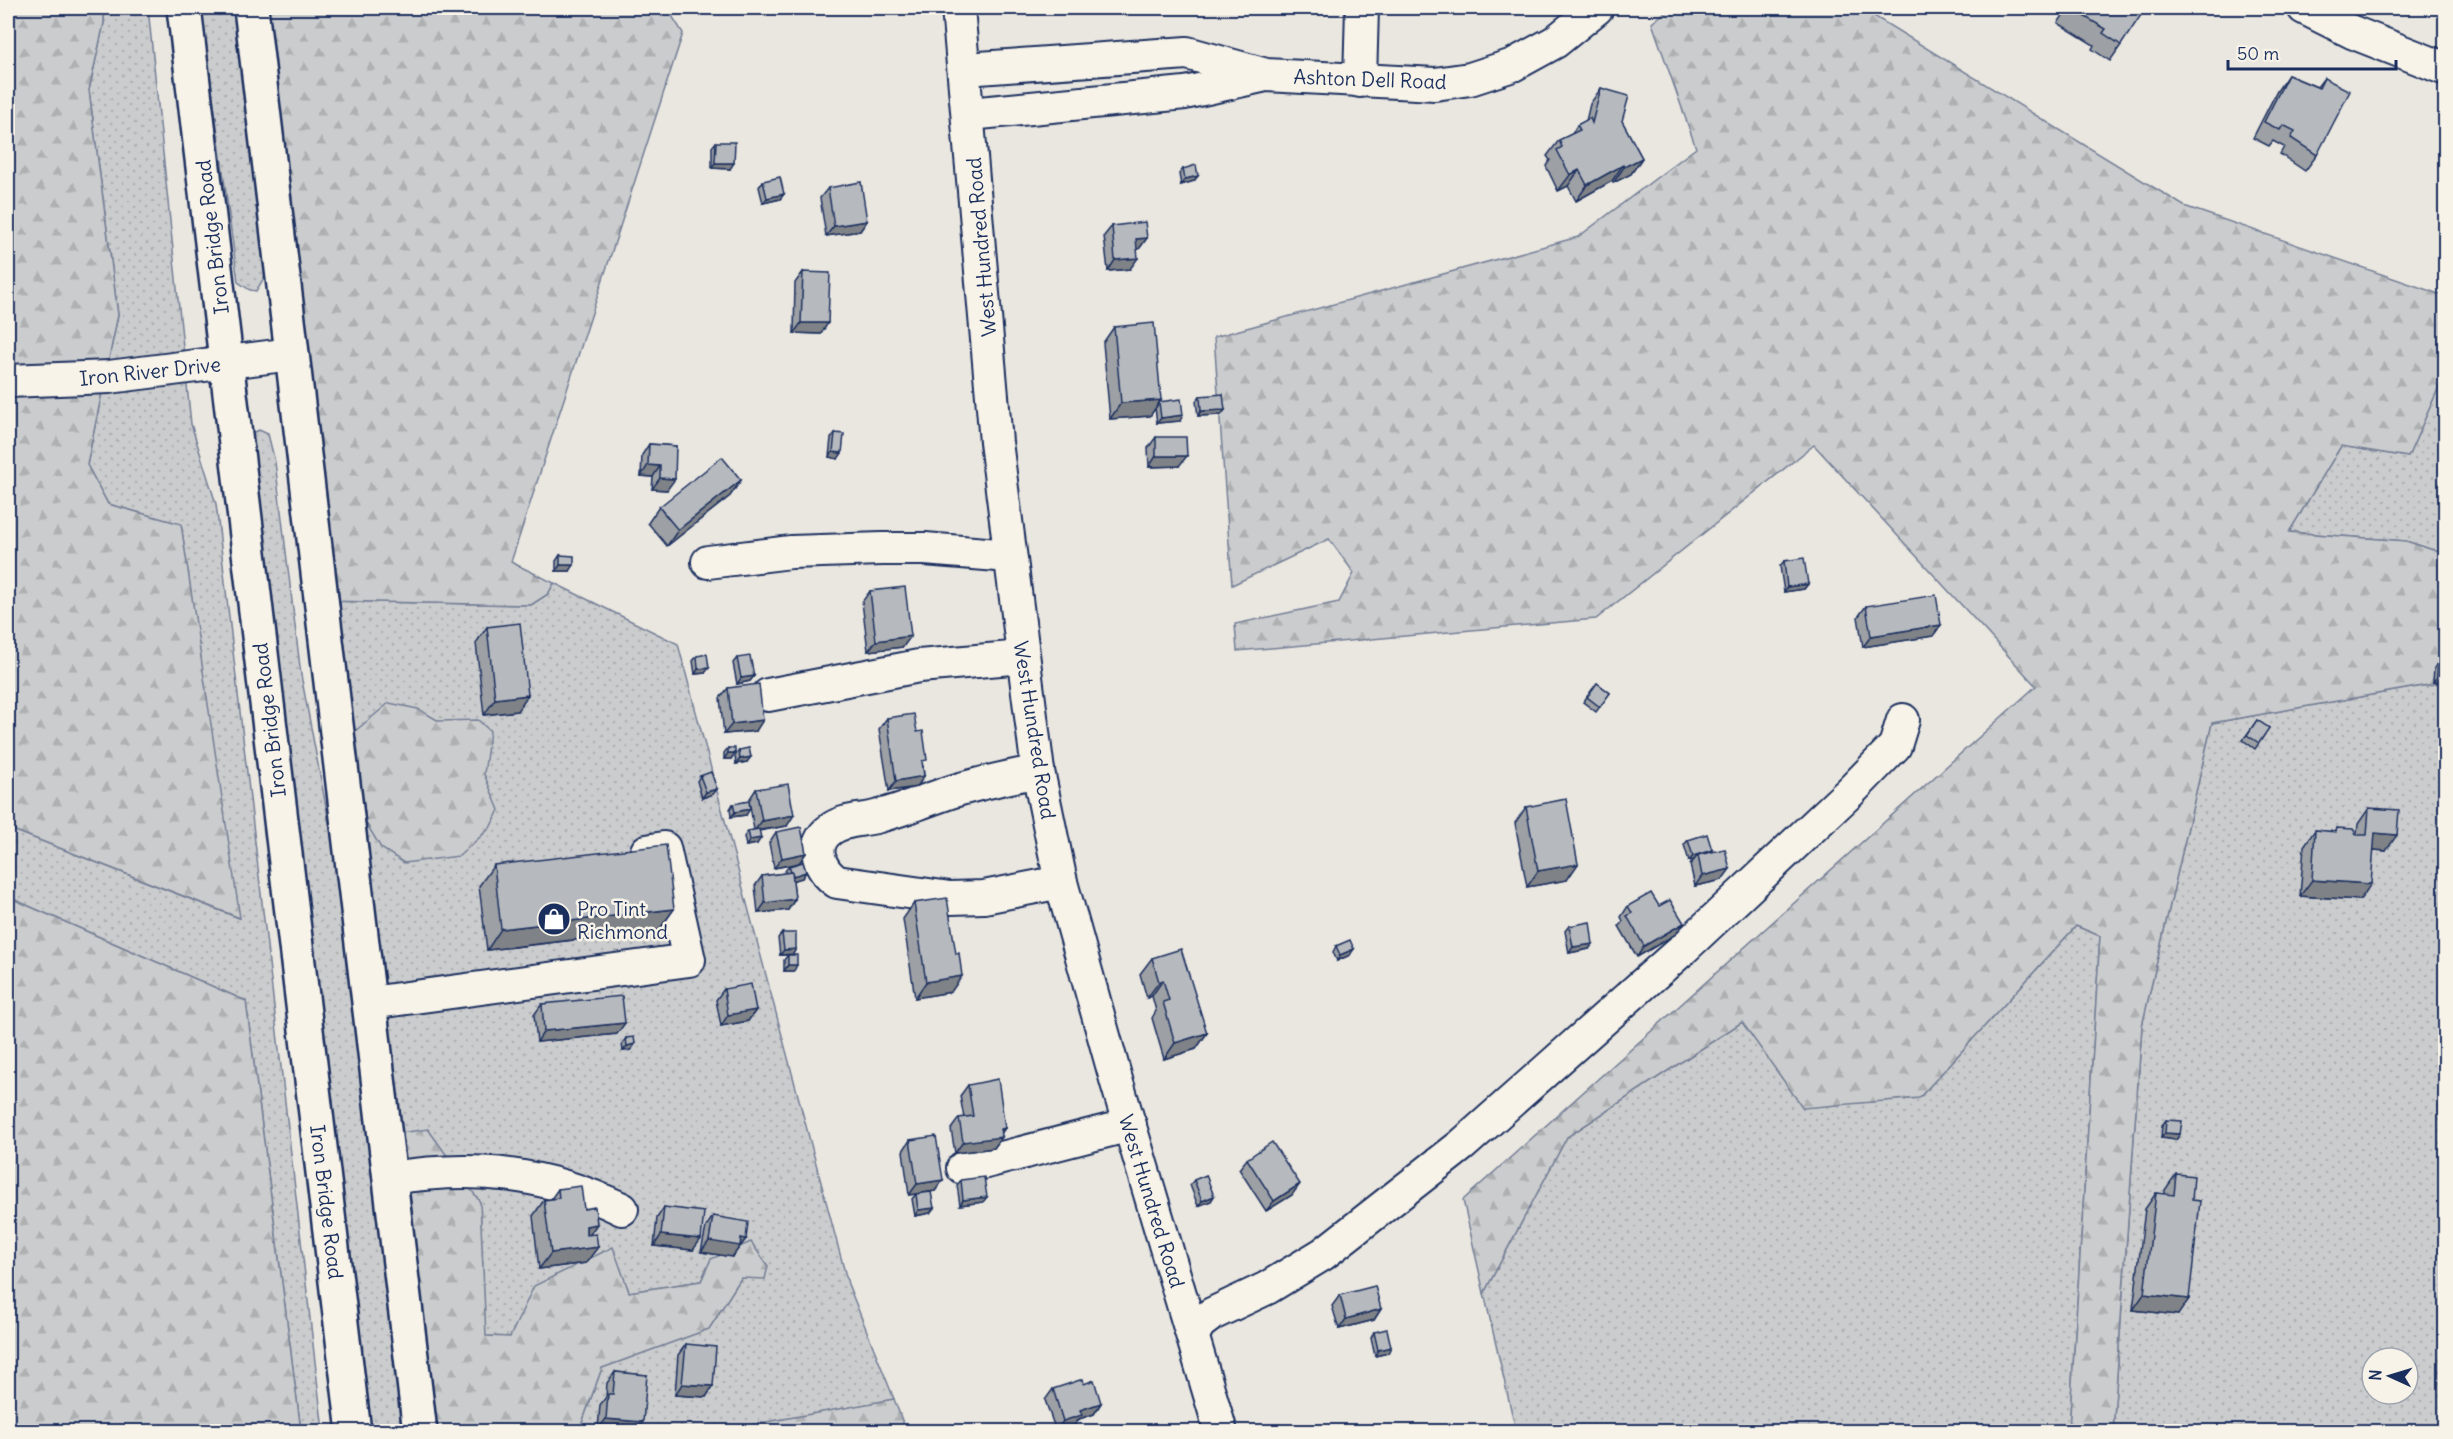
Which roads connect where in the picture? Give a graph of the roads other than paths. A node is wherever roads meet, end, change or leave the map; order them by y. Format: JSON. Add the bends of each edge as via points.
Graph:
{"nodes":[{"id":1,"x":184,"y":8,"type":"edge"},
{"id":2,"x":250,"y":8,"type":"edge"},
{"id":3,"x":958,"y":8,"type":"edge"},
{"id":4,"x":1362,"y":8,"type":"edge"},
{"id":5,"x":1597,"y":8,"type":"edge"},
{"id":6,"x":2304,"y":8,"type":"edge"},
{"id":7,"x":965,"y":69,"type":"junction"},
{"id":8,"x":2445,"y":69,"type":"edge"},
{"id":9,"x":1266,"y":75,"type":"junction"},
{"id":10,"x":1360,"y":81,"type":"junction"},
{"id":11,"x":969,"y":114,"type":"junction"},
{"id":12,"x":292,"y":354,"type":"junction"},
{"id":13,"x":227,"y":363,"type":"junction"},
{"id":14,"x":8,"y":381,"type":"edge"},
{"id":15,"x":1010,"y":556,"type":"junction"},
{"id":16,"x":708,"y":562,"type":"dead end"},
{"id":17,"x":1023,"y":657,"type":"junction"},
{"id":18,"x":768,"y":695,"type":"dead end"},
{"id":19,"x":1903,"y":720,"type":"dead end"},
{"id":20,"x":1038,"y":771,"type":"junction"},
{"id":21,"x":619,"y":854,"type":"edge"},
{"id":22,"x":1061,"y":882,"type":"junction"},
{"id":23,"x":370,"y":1004,"type":"junction"},
{"id":24,"x":1130,"y":1125,"type":"junction"},
{"id":25,"x":963,"y":1168,"type":"dead end"},
{"id":26,"x":391,"y":1178,"type":"junction"},
{"id":27,"x":622,"y":1209,"type":"dead end"},
{"id":28,"x":1193,"y":1334,"type":"junction"},
{"id":29,"x":354,"y":1431,"type":"edge"},
{"id":30,"x":420,"y":1431,"type":"edge"},
{"id":31,"x":1221,"y":1431,"type":"edge"}],
"edges":[{"from":1,"to":13,"type":"main road","name":"Iron Bridge Road"},
{"from":2,"to":12,"type":"main road"},
{"from":3,"to":7,"type":"street","name":"West Hundred Road"},
{"from":4,"to":10,"type":"street"},
{"from":5,"to":10,"type":"street","name":"Ashton Dell Road","via":[[1555,42],[1513,65],[1470,79],[1435,84]]},
{"from":6,"to":8,"type":"street"},
{"from":7,"to":9,"type":"street","name":"Ashton Dell Road","via":[[1187,53]]},
{"from":7,"to":11,"type":"street","name":"West Hundred Road"},
{"from":9,"to":10,"type":"street","name":"Ashton Dell Road"},
{"from":9,"to":11,"type":"street","name":"Ashton Dell Road","via":[[1185,93]]},
{"from":11,"to":15,"type":"street","name":"West Hundred Road","via":[[996,442]]},
{"from":12,"to":13,"type":"street","name":"Iron River Drive"},
{"from":12,"to":23,"type":"main road"},
{"from":13,"to":14,"type":"street","name":"Iron River Drive","via":[[109,376]]},
{"from":13,"to":29,"type":"main road","name":"Iron Bridge Road"},
{"from":15,"to":16,"type":"street","via":[[882,549],[760,554]]},
{"from":15,"to":17,"type":"street","name":"West Hundred Road"},
{"from":17,"to":18,"type":"street","via":[[918,666]]},
{"from":17,"to":20,"type":"street","name":"West Hundred Road"},
{"from":19,"to":28,"type":"street","via":[[1895,746],[1850,792],[1684,948],[1462,1145],[1323,1254],[1267,1288],[1212,1314]]},
{"from":20,"to":22,"type":"street","name":"West Hundred Road"},
{"from":20,"to":22,"type":"street","via":[[959,789],[877,817],[842,824],[823,837],[819,861],[826,875],[837,882],[950,898],[984,897]]},
{"from":21,"to":23,"type":"street","via":[[664,848],[689,960]]},
{"from":22,"to":24,"type":"street","name":"West Hundred Road"},
{"from":23,"to":26,"type":"main road"},
{"from":24,"to":25,"type":"street"},
{"from":24,"to":28,"type":"street","name":"West Hundred Road"},
{"from":26,"to":27,"type":"street","via":[[432,1173],[510,1173],[586,1192]]},
{"from":26,"to":30,"type":"main road"},
{"from":28,"to":31,"type":"street","name":"West Hundred Road"}]}
